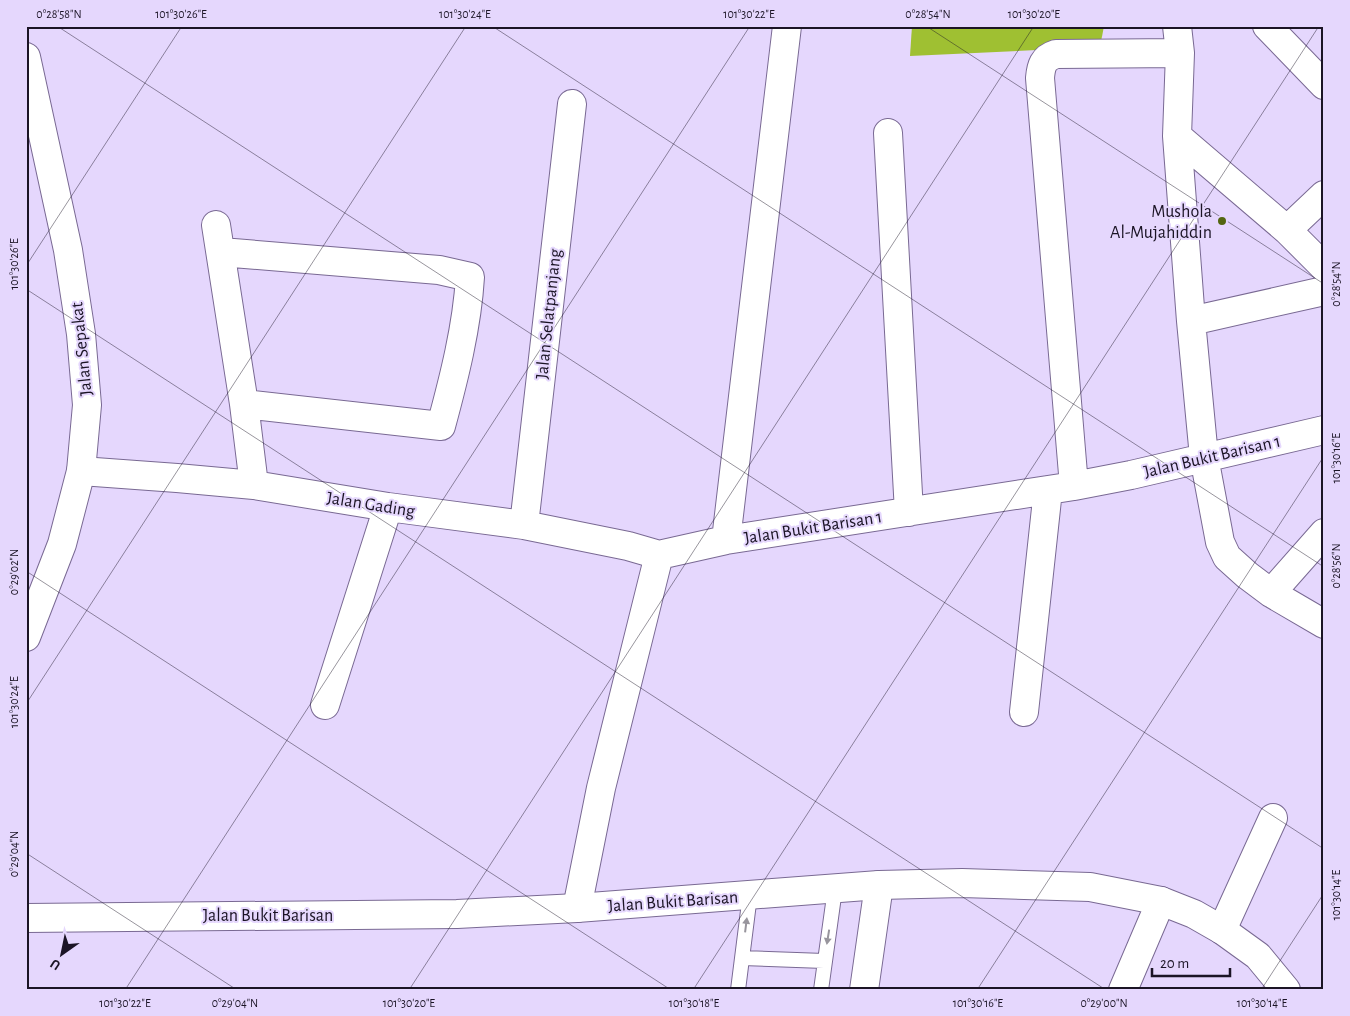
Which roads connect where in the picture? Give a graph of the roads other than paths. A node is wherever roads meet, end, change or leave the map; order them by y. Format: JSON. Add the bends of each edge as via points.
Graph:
{"nodes":[{"id":1,"x":787,"y":26,"type":"edge"},
{"id":2,"x":1177,"y":26,"type":"edge"},
{"id":3,"x":1267,"y":26,"type":"edge"},
{"id":4,"x":1180,"y":53,"type":"junction"},
{"id":5,"x":26,"y":57,"type":"edge"},
{"id":6,"x":1324,"y":85,"type":"edge"},
{"id":7,"x":572,"y":104,"type":"dead end"},
{"id":8,"x":888,"y":133,"type":"dead end"},
{"id":9,"x":1176,"y":136,"type":"junction"},
{"id":10,"x":35,"y":137,"type":"edge"},
{"id":11,"x":1324,"y":195,"type":"edge"},
{"id":12,"x":216,"y":225,"type":"dead end"},
{"id":13,"x":1288,"y":230,"type":"junction"},
{"id":14,"x":221,"y":252,"type":"junction"},
{"id":15,"x":1324,"y":267,"type":"edge"},
{"id":16,"x":1324,"y":291,"type":"edge"},
{"id":17,"x":1192,"y":321,"type":"junction"},
{"id":18,"x":244,"y":404,"type":"junction"},
{"id":19,"x":1324,"y":430,"type":"edge"},
{"id":20,"x":1204,"y":457,"type":"junction"},
{"id":21,"x":81,"y":471,"type":"junction"},
{"id":22,"x":254,"y":485,"type":"junction"},
{"id":23,"x":1061,"y":488,"type":"junction"},
{"id":24,"x":388,"y":507,"type":"junction"},
{"id":25,"x":909,"y":512,"type":"junction"},
{"id":26,"x":524,"y":524,"type":"junction"},
{"id":27,"x":1324,"y":533,"type":"edge"},
{"id":28,"x":726,"y":540,"type":"junction"},
{"id":29,"x":659,"y":555,"type":"junction"},
{"id":30,"x":1271,"y":594,"type":"junction"},
{"id":31,"x":29,"y":623,"type":"edge"},
{"id":32,"x":1324,"y":624,"type":"edge"},
{"id":33,"x":325,"y":705,"type":"dead end"},
{"id":34,"x":1024,"y":712,"type":"dead end"},
{"id":35,"x":1273,"y":818,"type":"dead end"},
{"id":36,"x":879,"y":886,"type":"junction"},
{"id":37,"x":835,"y":889,"type":"junction"},
{"id":38,"x":750,"y":895,"type":"junction"},
{"id":39,"x":1161,"y":901,"type":"junction"},
{"id":40,"x":577,"y":908,"type":"junction"},
{"id":41,"x":26,"y":918,"type":"edge"},
{"id":42,"x":1222,"y":930,"type":"junction"},
{"id":43,"x":742,"y":958,"type":"junction"},
{"id":44,"x":824,"y":961,"type":"junction"},
{"id":45,"x":738,"y":990,"type":"edge"},
{"id":46,"x":821,"y":990,"type":"edge"},
{"id":47,"x":864,"y":990,"type":"edge"},
{"id":48,"x":1123,"y":990,"type":"edge"},
{"id":49,"x":1286,"y":990,"type":"edge"}],
"edges":[{"from":1,"to":28,"type":"street"},
{"from":2,"to":4,"type":"street"},
{"from":3,"to":6,"type":"street"},
{"from":4,"to":9,"type":"street"},
{"from":4,"to":23,"type":"street","via":[[1056,54],[1046,58],[1042,65],[1040,88]]},
{"from":5,"to":10,"type":"street","name":"Jalan Sepakat"},
{"from":7,"to":26,"type":"street","name":"Jalan Selatpanjang"},
{"from":8,"to":25,"type":"street"},
{"from":9,"to":13,"type":"street"},
{"from":9,"to":17,"type":"street"},
{"from":10,"to":21,"type":"street","name":"Jalan Sepakat","via":[[68,250],[82,334],[87,405]]},
{"from":11,"to":13,"type":"street"},
{"from":12,"to":14,"type":"street"},
{"from":13,"to":15,"type":"street"},
{"from":14,"to":18,"type":"street"},
{"from":14,"to":18,"type":"street","via":[[439,270],[470,277],[469,306],[441,426]]},
{"from":16,"to":17,"type":"street"},
{"from":17,"to":20,"type":"street"},
{"from":18,"to":22,"type":"street"},
{"from":19,"to":20,"type":"street","name":"Jalan Bukit Barisan 1"},
{"from":20,"to":23,"type":"street","name":"Jalan Bukit Barisan 1"},
{"from":20,"to":30,"type":"street","via":[[1224,553]]},
{"from":21,"to":22,"type":"street","name":"Jalan Gading"},
{"from":21,"to":31,"type":"street","name":"Jalan Sepakat","via":[[62,544]]},
{"from":22,"to":24,"type":"street","name":"Jalan Gading"},
{"from":23,"to":25,"type":"street","name":"Jalan Bukit Barisan 1"},
{"from":23,"to":34,"type":"street"},
{"from":24,"to":26,"type":"street","name":"Jalan Gading"},
{"from":24,"to":33,"type":"street"},
{"from":25,"to":28,"type":"street","name":"Jalan Bukit Barisan 1"},
{"from":26,"to":29,"type":"street","name":"Jalan Gading"},
{"from":27,"to":30,"type":"street"},
{"from":28,"to":29,"type":"street","name":"Jalan Bukit Barisan 1"},
{"from":29,"to":40,"type":"street","via":[[601,788]]},
{"from":30,"to":32,"type":"street"},
{"from":35,"to":42,"type":"street"},
{"from":36,"to":37,"type":"street","name":"Jalan Bukit Barisan"},
{"from":36,"to":39,"type":"street","name":"Jalan Bukit Barisan","via":[[962,883],[1090,887]]},
{"from":36,"to":47,"type":"street"},
{"from":37,"to":38,"type":"street","name":"Jalan Bukit Barisan"},
{"from":37,"to":44,"type":"lane","one_way":true},
{"from":38,"to":40,"type":"street","name":"Jalan Bukit Barisan"},
{"from":43,"to":38,"type":"lane","one_way":true},
{"from":39,"to":42,"type":"street","name":"Jalan Bukit Barisan"},
{"from":39,"to":48,"type":"street"},
{"from":40,"to":41,"type":"street","name":"Jalan Bukit Barisan","via":[[457,914]]},
{"from":42,"to":49,"type":"street","name":"Jalan Bukit Barisan","via":[[1258,956]]},
{"from":43,"to":44,"type":"lane"},
{"from":43,"to":45,"type":"lane"},
{"from":44,"to":46,"type":"lane"}]}
